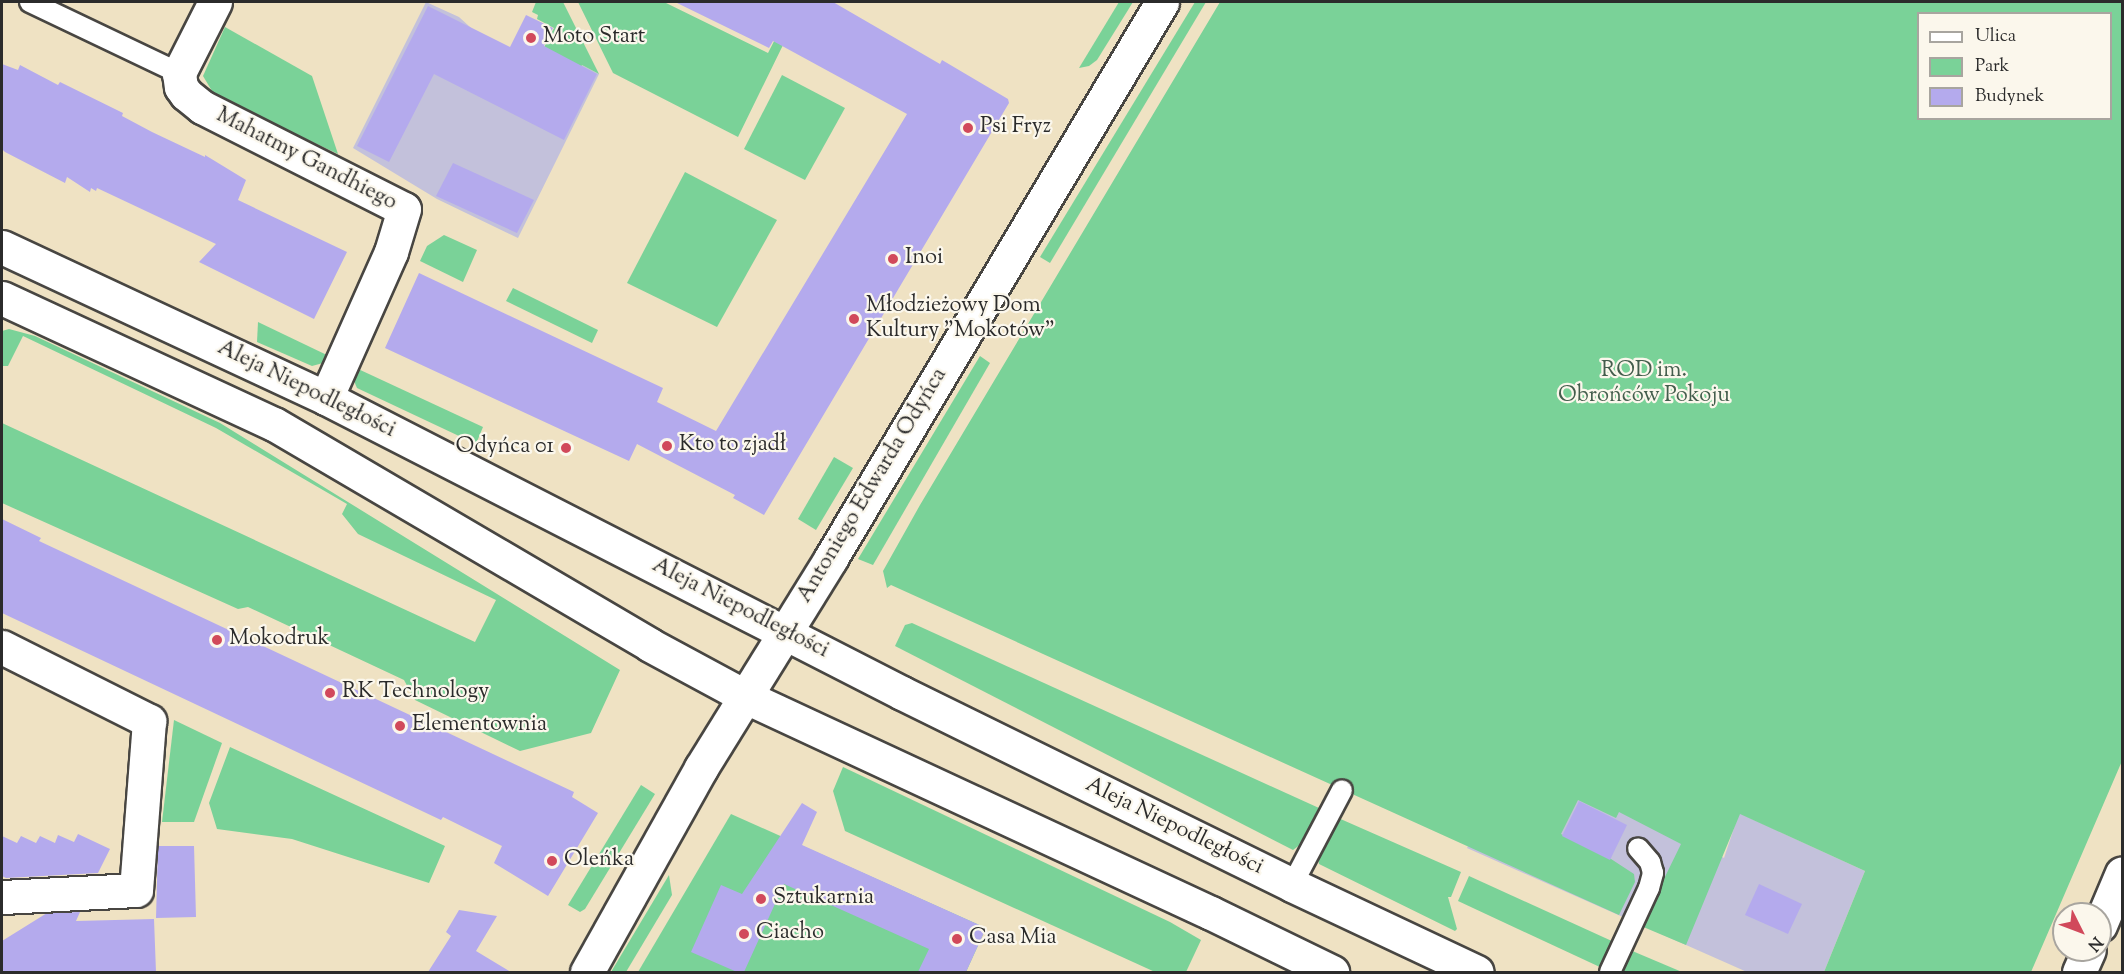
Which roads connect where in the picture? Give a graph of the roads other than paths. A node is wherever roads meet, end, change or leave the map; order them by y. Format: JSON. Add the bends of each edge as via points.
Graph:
{"nodes":[{"id":1,"x":30,"y":2,"type":"edge"},
{"id":2,"x":215,"y":2,"type":"edge"},
{"id":3,"x":1162,"y":2,"type":"edge"},
{"id":4,"x":179,"y":73,"type":"junction"},
{"id":5,"x":2,"y":247,"type":"edge"},
{"id":6,"x":7,"y":305,"type":"edge"},
{"id":7,"x":326,"y":398,"type":"junction"},
{"id":8,"x":785,"y":633,"type":"junction"},
{"id":9,"x":2,"y":647,"type":"edge"},
{"id":10,"x":746,"y":697,"type":"junction"},
{"id":11,"x":1342,"y":790,"type":"dead end"},
{"id":12,"x":1638,"y":848,"type":"dead end"},
{"id":13,"x":2122,"y":873,"type":"edge"},
{"id":14,"x":1292,"y":885,"type":"junction"},
{"id":15,"x":2,"y":897,"type":"edge"},
{"id":16,"x":2110,"y":902,"type":"edge"},
{"id":17,"x":587,"y":972,"type":"edge"},
{"id":18,"x":1332,"y":972,"type":"edge"},
{"id":19,"x":1477,"y":972,"type":"edge"},
{"id":20,"x":1610,"y":972,"type":"edge"}],
"edges":[{"from":1,"to":4,"type":"lane"},
{"from":2,"to":4,"type":"main road"},
{"from":3,"to":8,"type":"main road","name":"Antoniego Edwarda Odyńca"},
{"from":4,"to":7,"type":"main road","name":"Mahatmy Gandhiego","via":[[181,87],[202,107],[404,209],[391,252]]},
{"from":5,"to":7,"type":"main road","name":"Aleja Niepodległości"},
{"from":6,"to":10,"type":"main road","name":"Aleja Niepodległości","via":[[274,424],[650,645]]},
{"from":7,"to":8,"type":"main road","name":"Aleja Niepodległości"},
{"from":8,"to":10,"type":"main road","name":"Antoniego Edwarda Odyńca"},
{"from":8,"to":14,"type":"main road","name":"Aleja Niepodległości"},
{"from":9,"to":15,"type":"main road","via":[[149,721],[136,890]]},
{"from":10,"to":17,"type":"main road","name":"Antoniego Edwarda Odyńca"},
{"from":10,"to":18,"type":"main road","name":"Aleja Niepodległości"},
{"from":11,"to":14,"type":"lane"},
{"from":12,"to":20,"type":"lane","via":[[1650,862],[1653,873]]},
{"from":13,"to":16,"type":"main road"},
{"from":14,"to":19,"type":"main road","name":"Aleja Niepodległości"}]}
